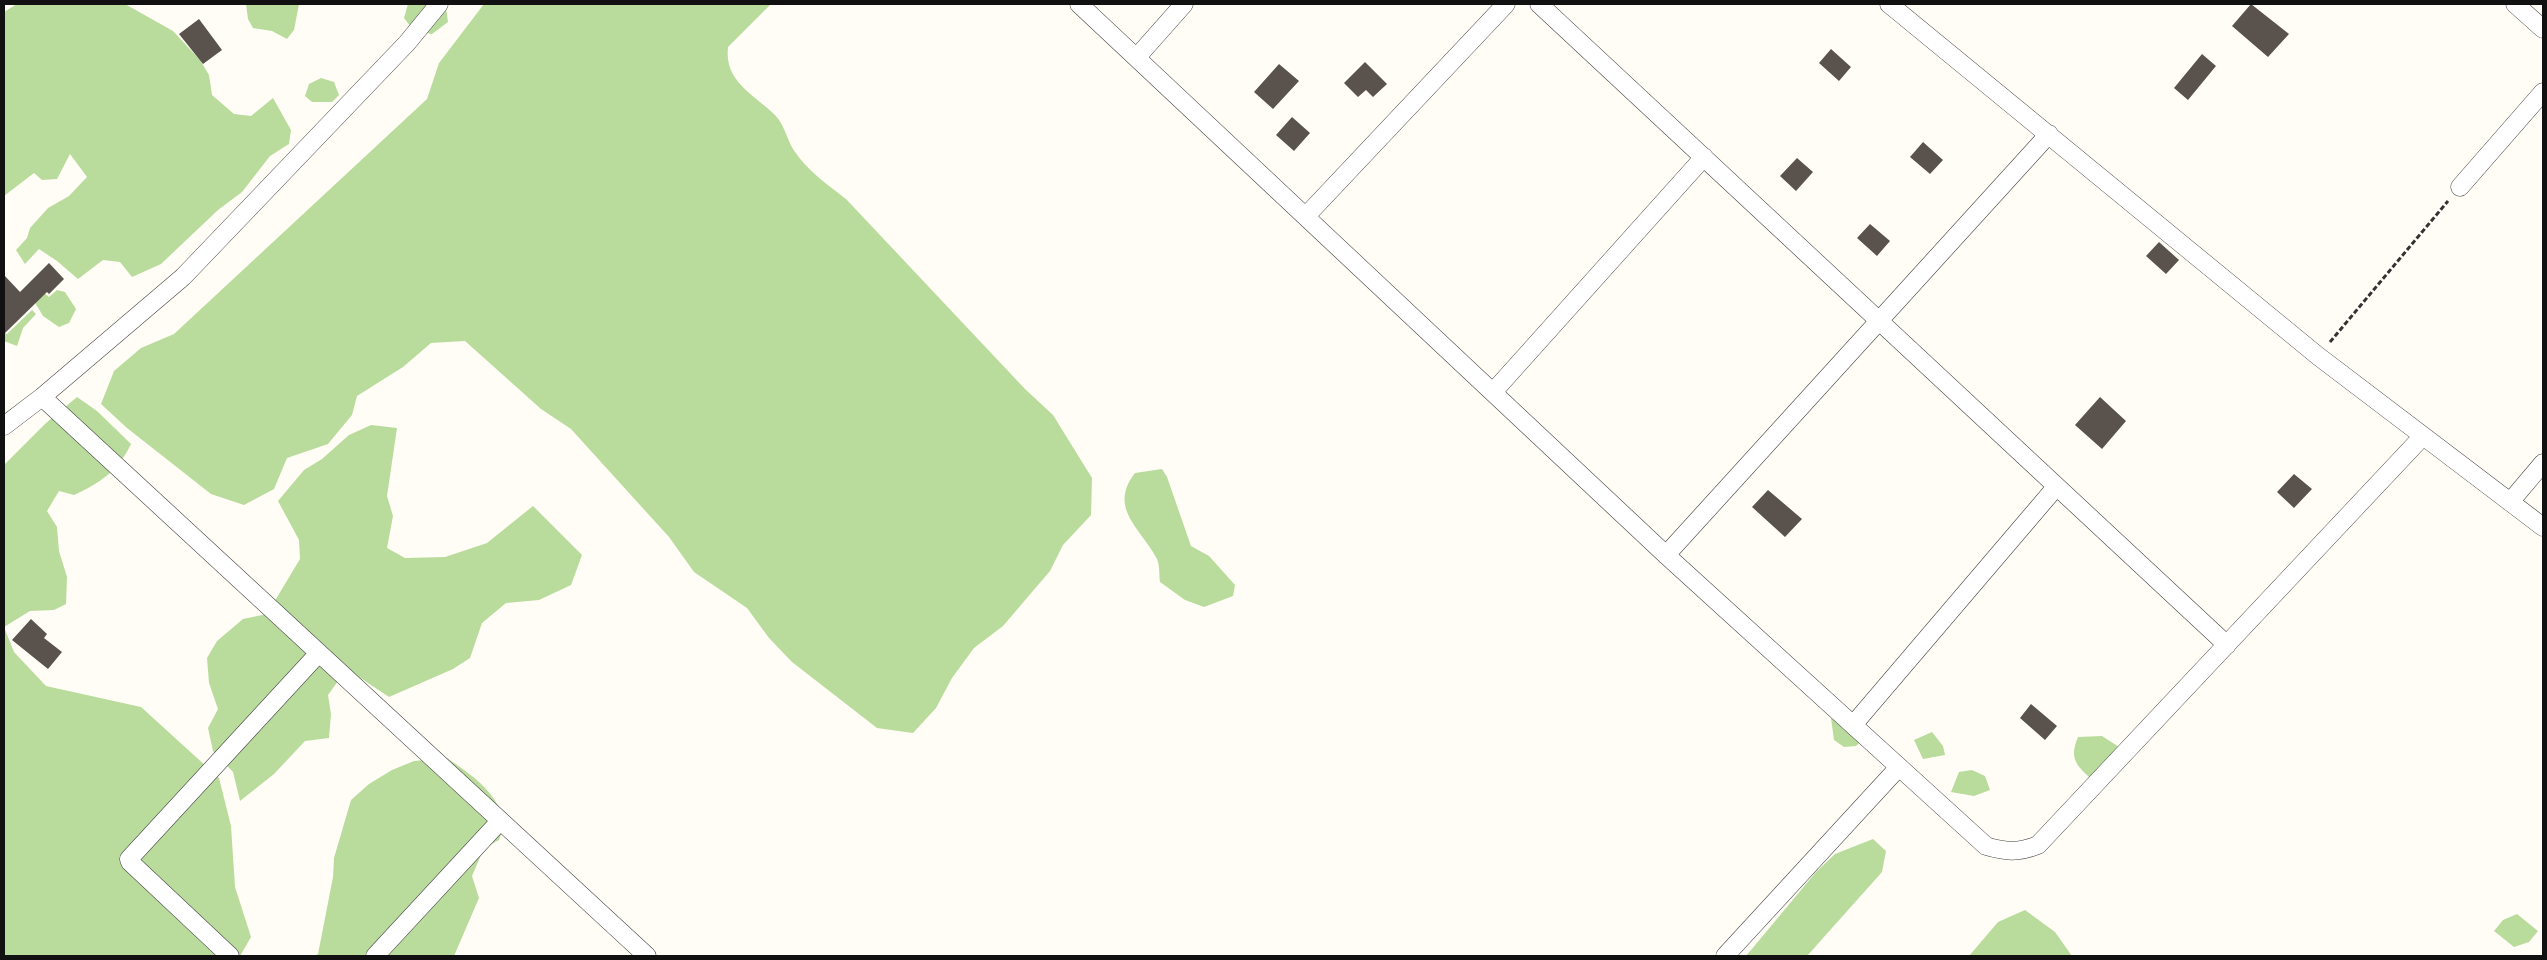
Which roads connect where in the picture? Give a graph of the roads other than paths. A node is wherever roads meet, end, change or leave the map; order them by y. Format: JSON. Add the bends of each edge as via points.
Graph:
{"nodes":[{"id":1,"x":439,"y":4,"type":"edge"},
{"id":2,"x":1079,"y":4,"type":"edge"},
{"id":3,"x":1184,"y":4,"type":"edge"},
{"id":4,"x":1506,"y":4,"type":"edge"},
{"id":5,"x":1539,"y":4,"type":"edge"},
{"id":6,"x":1889,"y":4,"type":"edge"},
{"id":7,"x":2515,"y":4,"type":"edge"},
{"id":8,"x":2543,"y":29,"type":"edge"},
{"id":9,"x":1137,"y":57,"type":"junction"},
{"id":10,"x":2543,"y":92,"type":"edge"},
{"id":11,"x":2049,"y":134,"type":"junction"},
{"id":12,"x":1704,"y":157,"type":"junction"},
{"id":13,"x":2460,"y":187,"type":"road end"},
{"id":14,"x":1306,"y":216,"type":"junction"},
{"id":15,"x":1879,"y":321,"type":"junction"},
{"id":16,"x":1494,"y":391,"type":"junction"},
{"id":17,"x":42,"y":397,"type":"junction"},
{"id":18,"x":4,"y":426,"type":"edge"},
{"id":19,"x":2423,"y":436,"type":"junction"},
{"id":20,"x":2543,"y":462,"type":"edge"},
{"id":21,"x":2056,"y":487,"type":"junction"},
{"id":22,"x":2510,"y":502,"type":"junction"},
{"id":23,"x":2543,"y":527,"type":"edge"},
{"id":24,"x":1666,"y":555,"type":"junction"},
{"id":25,"x":2227,"y":645,"type":"junction"},
{"id":26,"x":318,"y":654,"type":"junction"},
{"id":27,"x":1854,"y":725,"type":"junction"},
{"id":28,"x":1899,"y":767,"type":"junction"},
{"id":29,"x":500,"y":821,"type":"junction"},
{"id":30,"x":230,"y":956,"type":"edge"},
{"id":31,"x":374,"y":956,"type":"edge"},
{"id":32,"x":647,"y":956,"type":"edge"},
{"id":33,"x":1725,"y":956,"type":"edge"}],
"edges":[{"from":1,"to":17,"type":"street","via":[[407,43],[183,277]]},
{"from":2,"to":9,"type":"street"},
{"from":3,"to":9,"type":"street"},
{"from":4,"to":14,"type":"street"},
{"from":5,"to":12,"type":"street"},
{"from":6,"to":11,"type":"street"},
{"from":7,"to":8,"type":"street"},
{"from":9,"to":14,"type":"street"},
{"from":10,"to":13,"type":"street"},
{"from":11,"to":15,"type":"street"},
{"from":11,"to":19,"type":"street","via":[[2318,356]]},
{"from":12,"to":15,"type":"street"},
{"from":12,"to":16,"type":"street"},
{"from":14,"to":16,"type":"street"},
{"from":15,"to":21,"type":"street"},
{"from":15,"to":24,"type":"street"},
{"from":16,"to":24,"type":"street"},
{"from":17,"to":18,"type":"street"},
{"from":17,"to":26,"type":"street"},
{"from":19,"to":22,"type":"street"},
{"from":19,"to":25,"type":"street"},
{"from":20,"to":22,"type":"street"},
{"from":21,"to":25,"type":"street"},
{"from":21,"to":27,"type":"street"},
{"from":22,"to":23,"type":"street"},
{"from":24,"to":27,"type":"street"},
{"from":25,"to":28,"type":"street","via":[[2038,845],[2007,852],[1986,846]]},
{"from":26,"to":29,"type":"street"},
{"from":26,"to":30,"type":"street","via":[[129,859]]},
{"from":27,"to":28,"type":"street"},
{"from":28,"to":33,"type":"street"},
{"from":29,"to":31,"type":"street"},
{"from":29,"to":32,"type":"street"}]}
